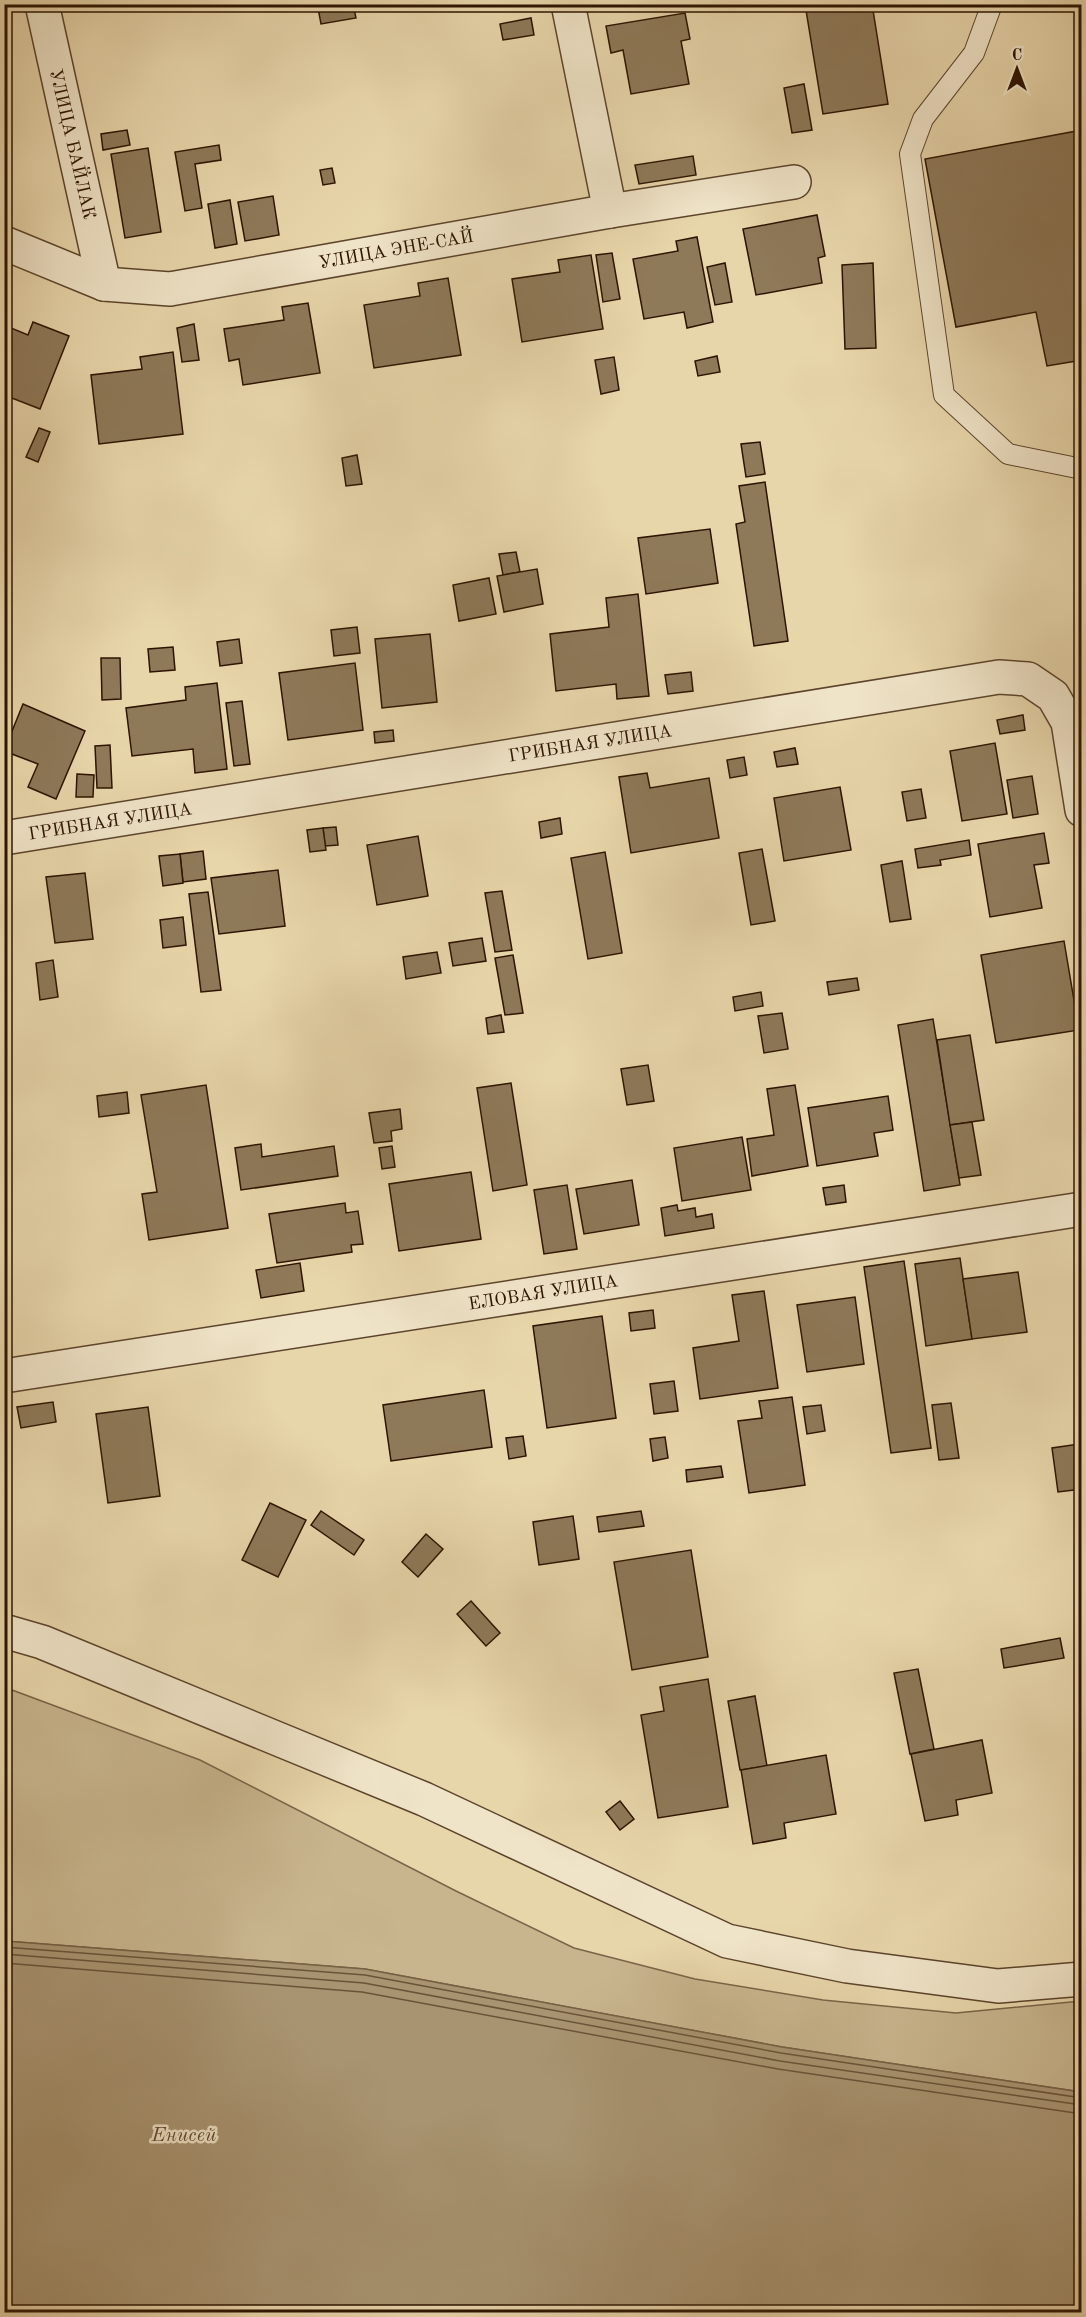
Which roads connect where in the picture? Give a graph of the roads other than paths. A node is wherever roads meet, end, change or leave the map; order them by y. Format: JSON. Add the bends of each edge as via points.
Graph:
{"nodes":[{"id":1,"x":42,"y":4,"type":"edge"},
{"id":2,"x":568,"y":4,"type":"edge"},
{"id":3,"x":993,"y":4,"type":"edge"},
{"id":4,"x":794,"y":182,"type":"dead end"},
{"id":5,"x":610,"y":211,"type":"junction"},
{"id":6,"x":4,"y":243,"type":"edge"},
{"id":7,"x":104,"y":284,"type":"junction"},
{"id":8,"x":1082,"y":470,"type":"edge"},
{"id":9,"x":1082,"y":810,"type":"edge"},
{"id":10,"x":4,"y":838,"type":"edge"},
{"id":11,"x":1082,"y":1209,"type":"edge"},
{"id":12,"x":4,"y":1376,"type":"edge"},
{"id":13,"x":4,"y":1631,"type":"edge"},
{"id":14,"x":1079,"y":1977,"type":"edge"}],
"edges":[{"from":1,"to":7,"type":"street","name":"УЛИЦА БАЙЛАК"},
{"from":2,"to":5,"type":"street"},
{"from":3,"to":8,"type":"lane","via":[[974,53],[923,119],[910,154],[944,395],[1008,454]]},
{"from":4,"to":5,"type":"street","name":"УЛИЦА ЭНЕ-САЙ"},
{"from":5,"to":7,"type":"street","name":"УЛИЦА ЭНЕ-САЙ","via":[[170,290]]},
{"from":6,"to":7,"type":"street","name":"УЛИЦА ЭНЕ-САЙ"},
{"from":9,"to":10,"type":"street","name":"ГРИБНАЯ УЛИЦА","via":[[1068,722],[1053,696],[1028,679],[999,677]]},
{"from":11,"to":12,"type":"street","name":"ЕЛОВАЯ УЛИЦА"},
{"from":13,"to":14,"type":"street","via":[[42,1642],[424,1799],[727,1941],[847,1966],[998,1986]]}]}
